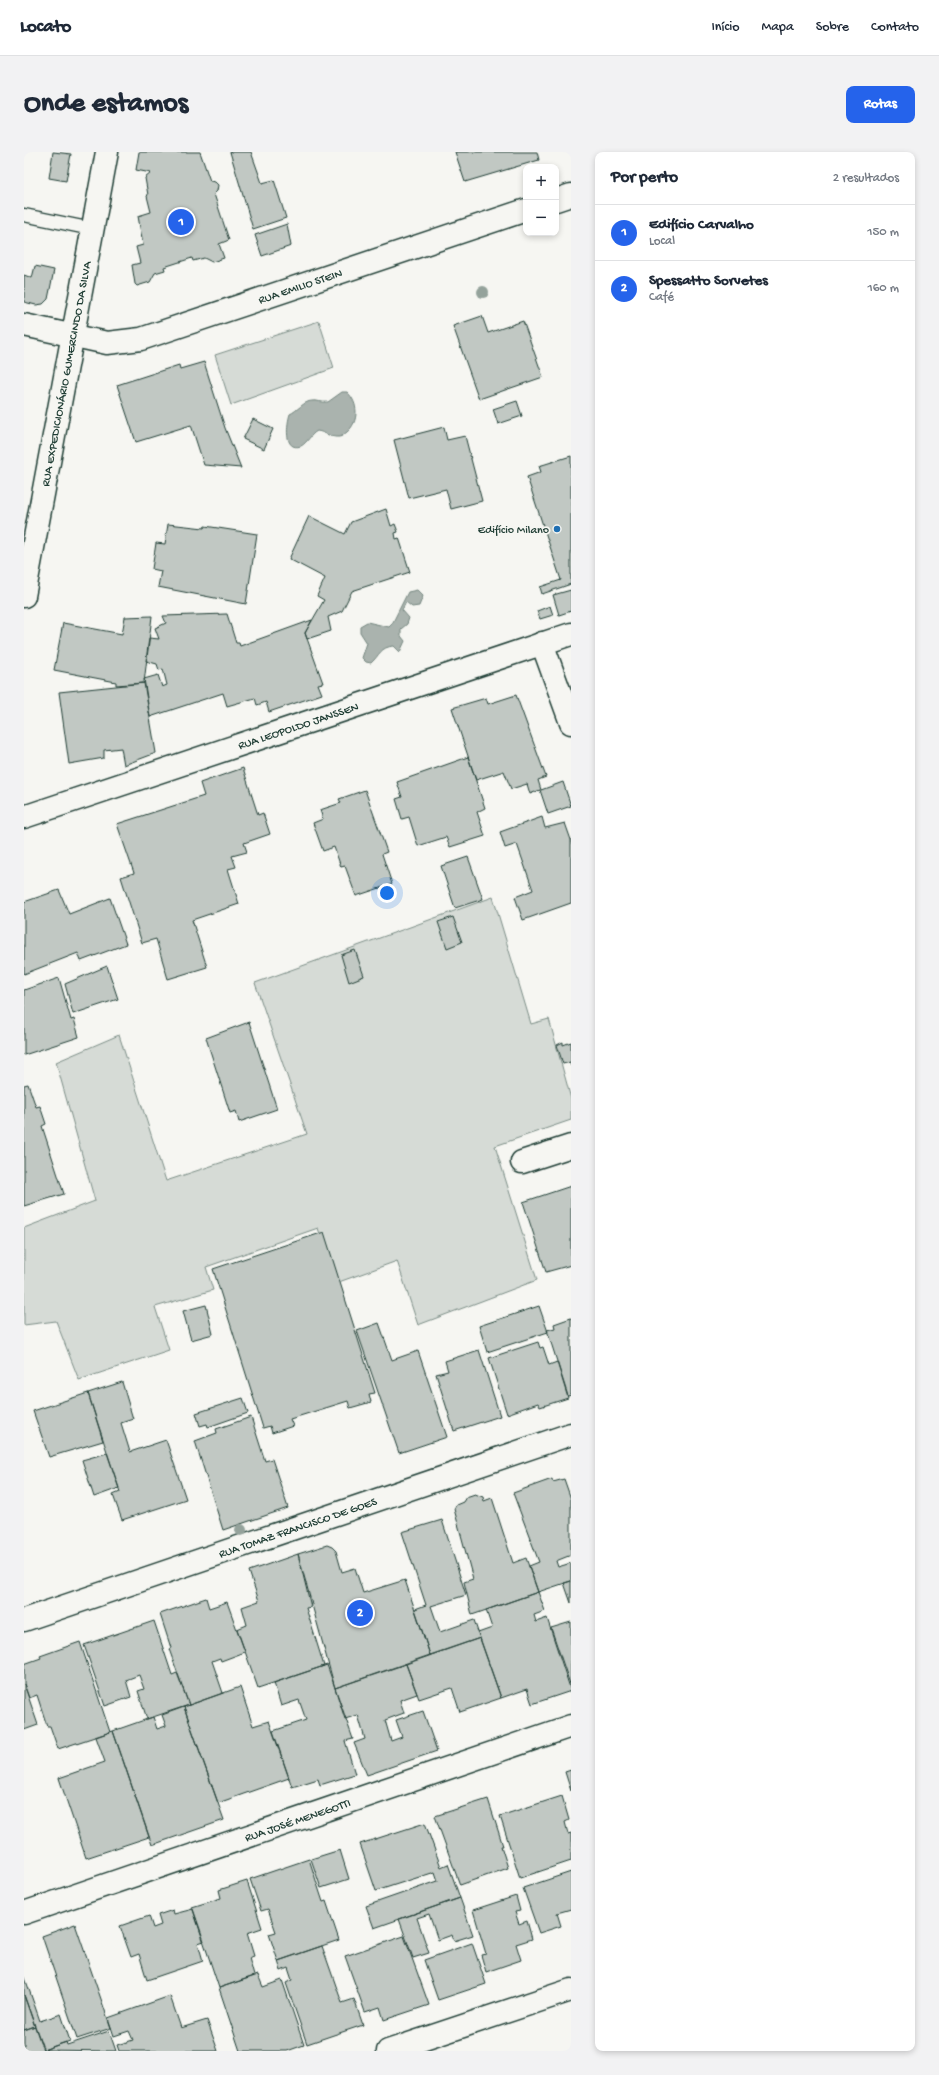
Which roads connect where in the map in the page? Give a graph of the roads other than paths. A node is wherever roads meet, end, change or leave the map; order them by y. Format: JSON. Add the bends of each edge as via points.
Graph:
{"nodes":[{"id":1,"x":107,"y":152,"type":"edge"},
{"id":2,"x":571,"y":195,"type":"edge"},
{"id":3,"x":559,"y":199,"type":"edge"},
{"id":4,"x":523,"y":211,"type":"edge"},
{"id":5,"x":24,"y":215,"type":"edge"},
{"id":6,"x":92,"y":229,"type":"junction"},
{"id":7,"x":24,"y":325,"type":"edge"},
{"id":8,"x":72,"y":337,"type":"junction"},
{"id":9,"x":24,"y":596,"type":"edge"},
{"id":10,"x":571,"y":634,"type":"edge"},
{"id":11,"x":542,"y":643,"type":"junction"},
{"id":12,"x":571,"y":723,"type":"edge"},
{"id":13,"x":24,"y":817,"type":"edge"},
{"id":14,"x":571,"y":1146,"type":"edge"},
{"id":15,"x":522,"y":1162,"type":"dead end"},
{"id":16,"x":571,"y":1434,"type":"edge"},
{"id":17,"x":24,"y":1620,"type":"edge"},
{"id":18,"x":571,"y":1726,"type":"edge"},
{"id":19,"x":24,"y":1913,"type":"edge"},
{"id":20,"x":571,"y":1990,"type":"edge"},
{"id":21,"x":388,"y":2051,"type":"edge"}],
"edges":[{"from":1,"to":6,"type":"street","name":"RUA EXPEDICIONÁRIO GUMERCINDO DA SILVA"},
{"from":2,"to":3,"type":"street"},
{"from":4,"to":8,"type":"street","name":"RUA EMILIO STEIN","via":[[141,339],[107,343]]},
{"from":5,"to":6,"type":"lane"},
{"from":6,"to":8,"type":"street","name":"RUA EXPEDICIONÁRIO GUMERCINDO DA SILVA"},
{"from":7,"to":8,"type":"street","name":"RUA EMILIO STEIN"},
{"from":8,"to":9,"type":"street","name":"RUA EXPEDICIONÁRIO GUMERCINDO DA SILVA"},
{"from":10,"to":11,"type":"street","name":"RUA LEOPOLDO JANSSEN"},
{"from":11,"to":12,"type":"street"},
{"from":11,"to":13,"type":"street","name":"RUA LEOPOLDO JANSSEN"},
{"from":14,"to":15,"type":"street"},
{"from":16,"to":17,"type":"street","name":"RUA TOMAZ FRANCISCO DE GOES"},
{"from":18,"to":19,"type":"street","name":"RUA JOSÉ MENEGOTTI"},
{"from":20,"to":21,"type":"street"}]}
